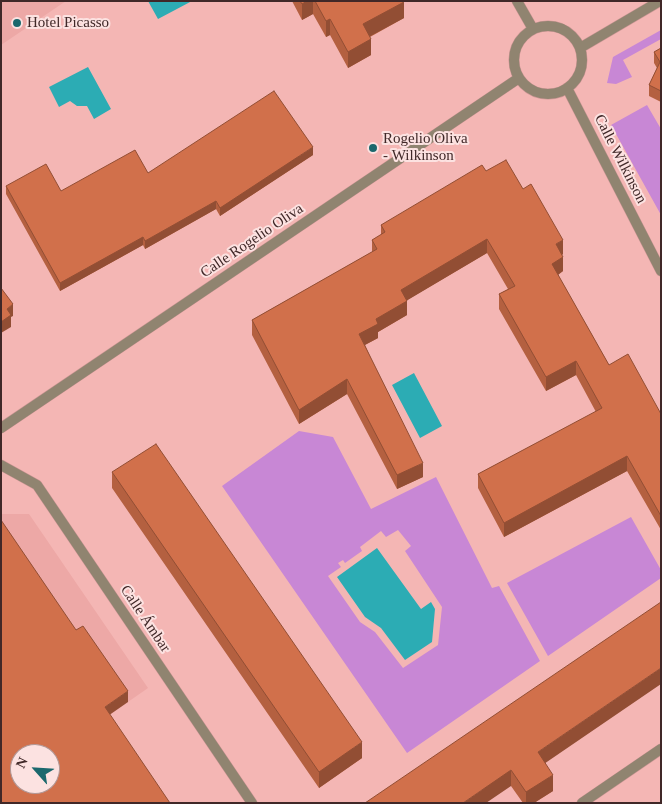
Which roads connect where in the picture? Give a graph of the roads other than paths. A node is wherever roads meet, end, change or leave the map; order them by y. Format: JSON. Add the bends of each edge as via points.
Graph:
{"nodes":[{"id":1,"x":517,"y":1,"type":"edge"},
{"id":2,"x":660,"y":1,"type":"edge"},
{"id":3,"x":533,"y":29,"type":"junction"},
{"id":4,"x":580,"y":48,"type":"junction"},
{"id":5,"x":519,"y":78,"type":"junction"},
{"id":6,"x":567,"y":88,"type":"junction"},
{"id":7,"x":661,"y":271,"type":"edge"},
{"id":8,"x":1,"y":428,"type":"edge"},
{"id":9,"x":1,"y":465,"type":"edge"},
{"id":10,"x":661,"y":749,"type":"edge"},
{"id":11,"x":252,"y":803,"type":"edge"},
{"id":12,"x":582,"y":803,"type":"edge"}],
"edges":[{"from":1,"to":3,"type":"street"},
{"from":2,"to":4,"type":"street"},
{"from":3,"to":4,"type":"street","via":[[556,27],[574,38]]},
{"from":3,"to":5,"type":"street","via":[[524,36],[514,55]]},
{"from":4,"to":6,"type":"street","via":[[580,70]]},
{"from":5,"to":6,"type":"street","via":[[530,89],[546,94]]},
{"from":5,"to":8,"type":"street","name":"Calle Rogelio Oliva"},
{"from":6,"to":7,"type":"street","name":"Calle Wilkinson"},
{"from":9,"to":11,"type":"street","name":"Calle Ámbar","via":[[37,486]]},
{"from":10,"to":12,"type":"street"}]}
